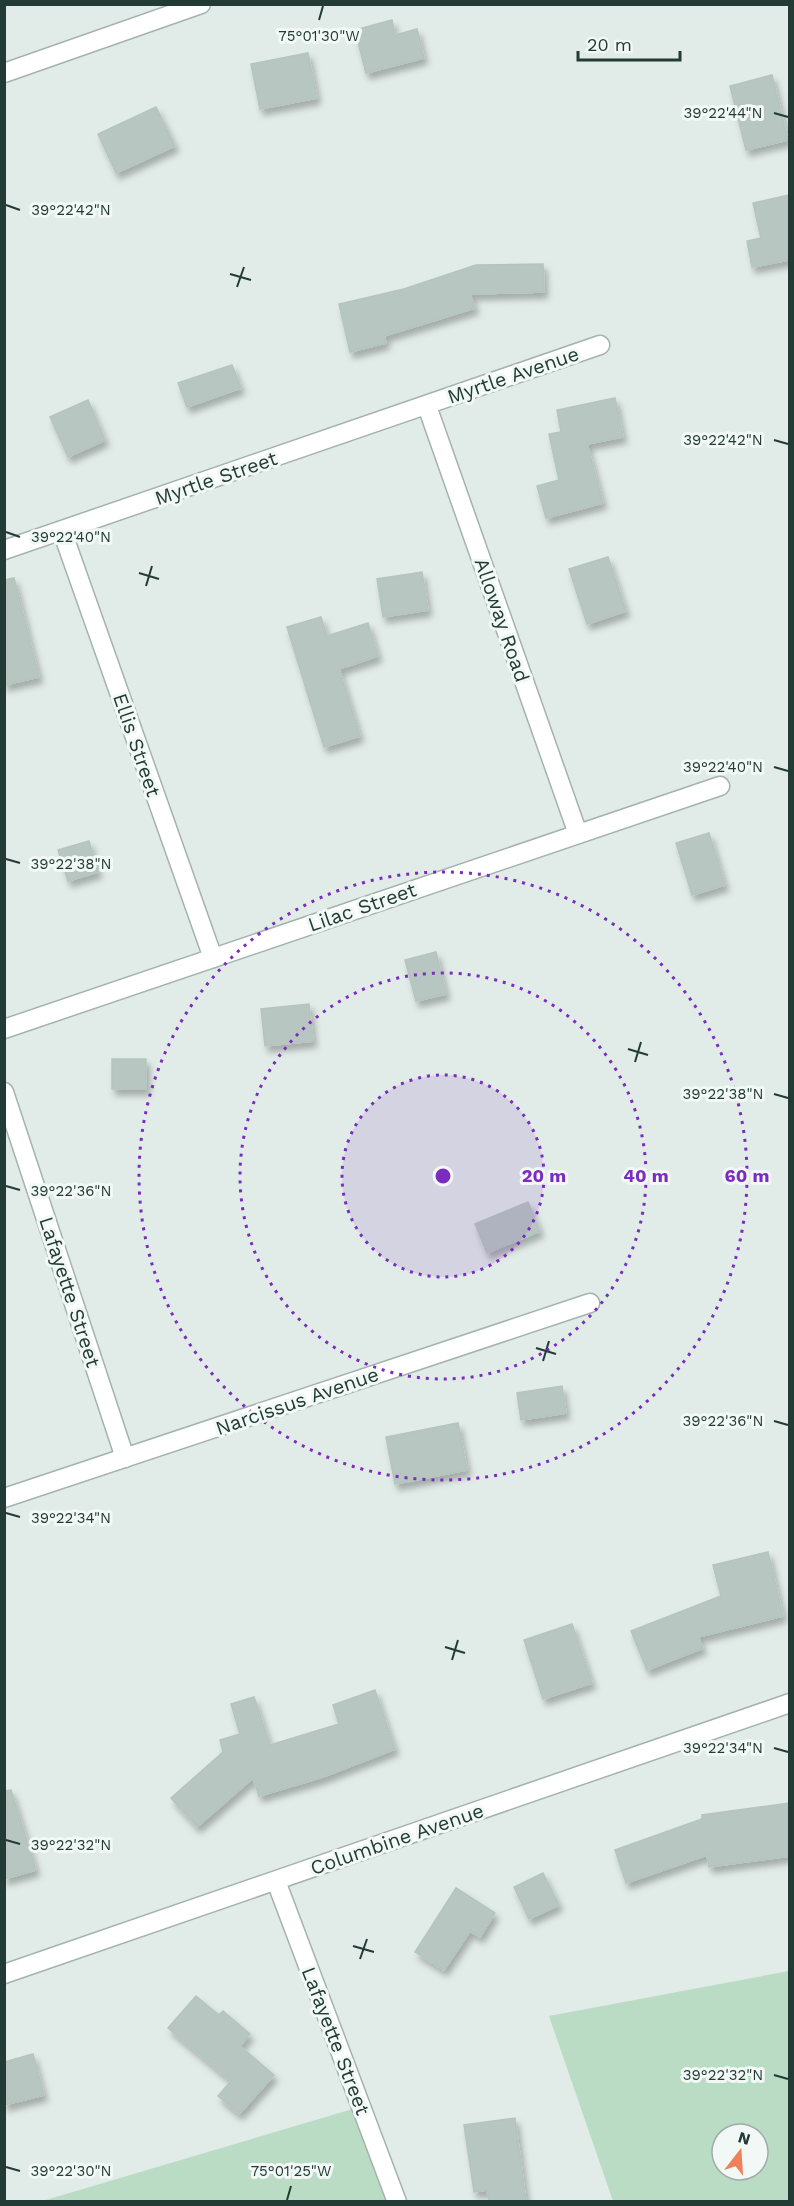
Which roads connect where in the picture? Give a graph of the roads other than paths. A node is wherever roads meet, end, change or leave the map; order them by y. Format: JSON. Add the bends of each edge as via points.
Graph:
{"nodes":[{"id":1,"x":201,"y":4,"type":"edge"},
{"id":2,"x":4,"y":73,"type":"edge"},
{"id":3,"x":600,"y":345,"type":"dead end"},
{"id":4,"x":427,"y":406,"type":"junction"},
{"id":5,"x":62,"y":531,"type":"junction"},
{"id":6,"x":4,"y":550,"type":"edge"},
{"id":7,"x":720,"y":786,"type":"dead end"},
{"id":8,"x":578,"y":834,"type":"junction"},
{"id":9,"x":213,"y":958,"type":"junction"},
{"id":10,"x":4,"y":1029,"type":"edge"},
{"id":11,"x":4,"y":1092,"type":"edge"},
{"id":12,"x":590,"y":1303,"type":"dead end"},
{"id":13,"x":125,"y":1458,"type":"junction"},
{"id":14,"x":4,"y":1498,"type":"edge"},
{"id":15,"x":789,"y":1703,"type":"edge"},
{"id":16,"x":276,"y":1881,"type":"junction"},
{"id":17,"x":4,"y":1974,"type":"edge"},
{"id":18,"x":397,"y":2202,"type":"edge"}],
"edges":[{"from":1,"to":2,"type":"street"},
{"from":3,"to":4,"type":"street","name":"Myrtle Avenue"},
{"from":4,"to":5,"type":"street","name":"Myrtle Street"},
{"from":4,"to":8,"type":"street","name":"Alloway Road"},
{"from":5,"to":6,"type":"street","name":"Myrtle Street"},
{"from":5,"to":9,"type":"street","name":"Ellis Street"},
{"from":7,"to":8,"type":"street","name":"Lilac Street"},
{"from":8,"to":9,"type":"street","name":"Lilac Street"},
{"from":9,"to":10,"type":"street","name":"Lilac Street"},
{"from":11,"to":13,"type":"street","name":"Lafayette Street"},
{"from":12,"to":13,"type":"street","name":"Narcissus Avenue"},
{"from":13,"to":14,"type":"street","name":"Narcissus Avenue"},
{"from":15,"to":16,"type":"street","name":"Columbine Avenue"},
{"from":16,"to":17,"type":"street","name":"Columbine Avenue"},
{"from":16,"to":18,"type":"street","name":"Lafayette Street"}]}
